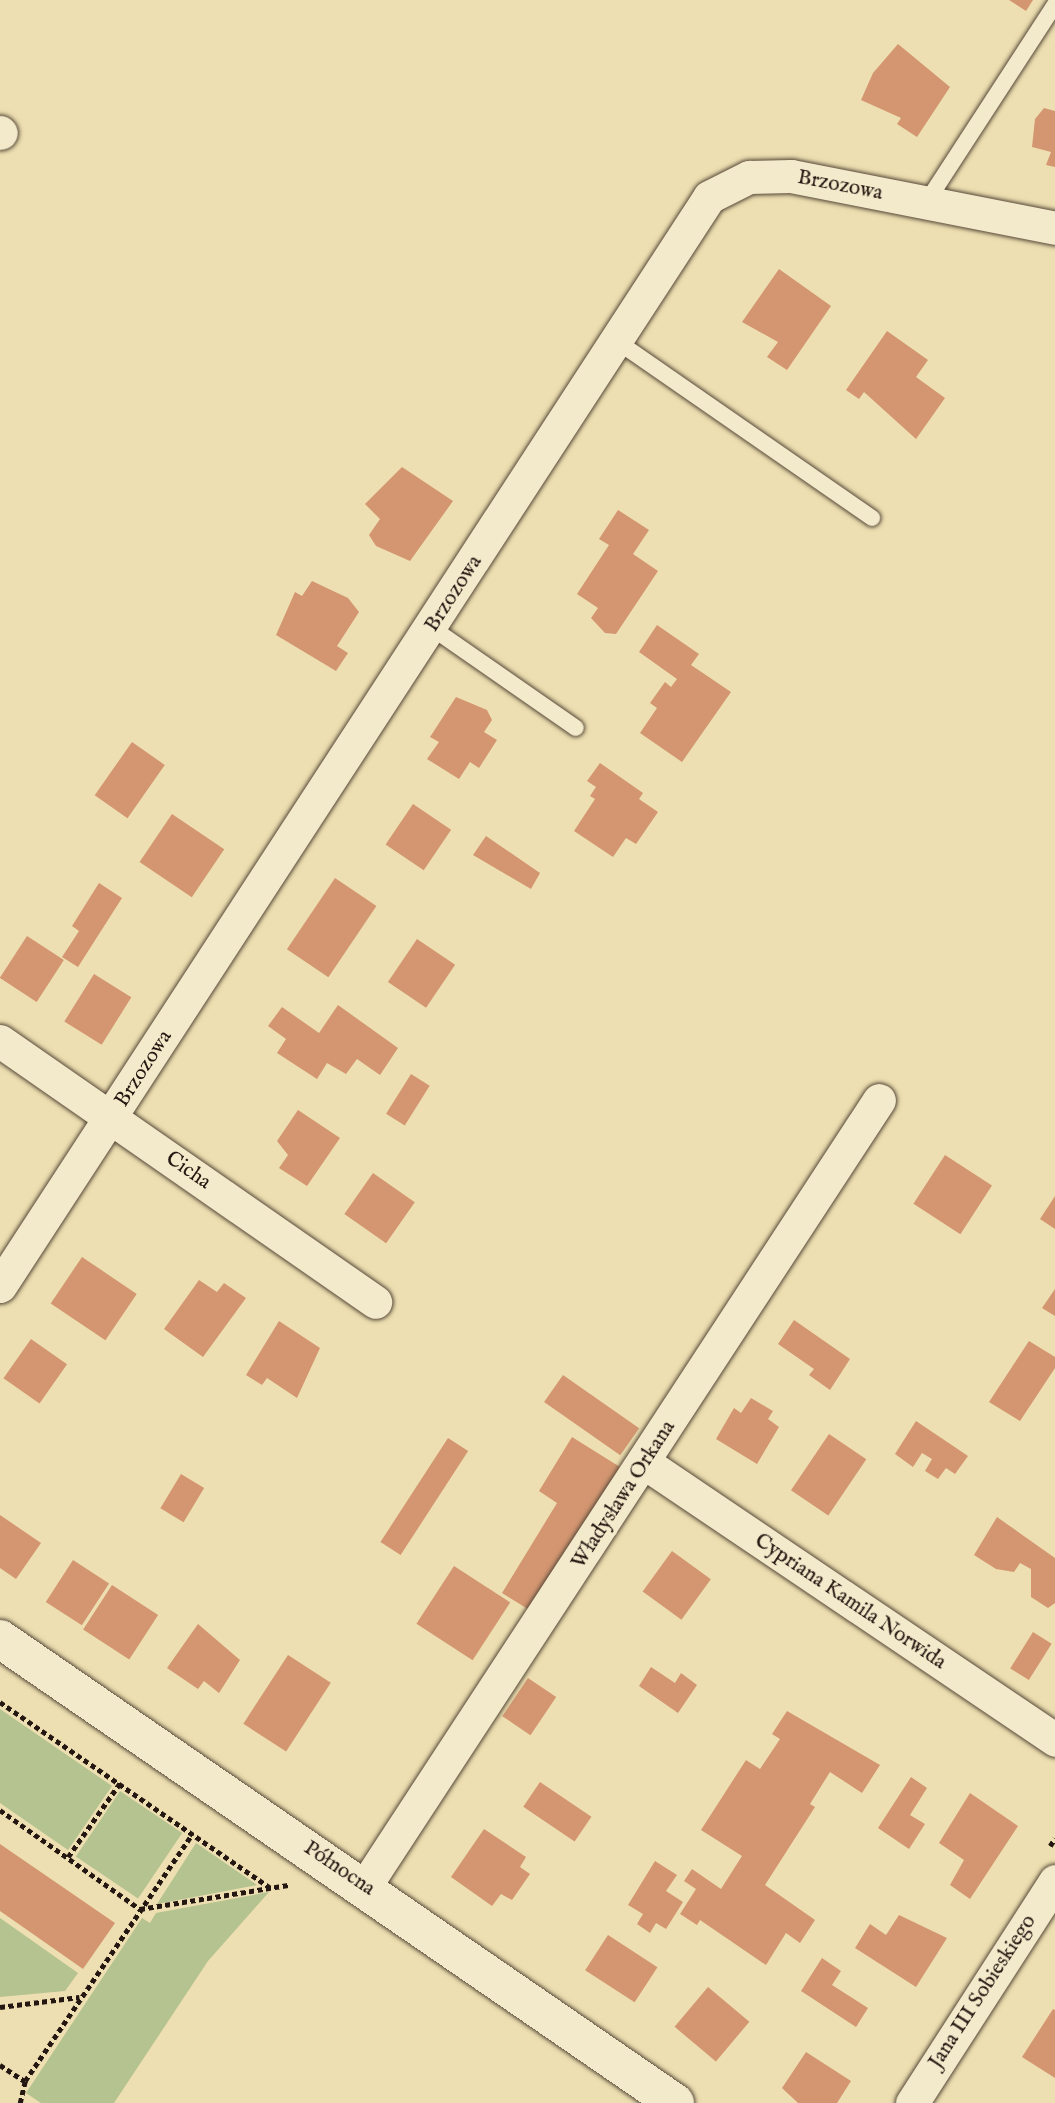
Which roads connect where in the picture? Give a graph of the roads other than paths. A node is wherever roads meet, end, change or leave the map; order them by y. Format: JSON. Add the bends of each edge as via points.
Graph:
{"nodes":[{"id":1,"x":1055,"y":4,"type":"edge"},
{"id":2,"x":926,"y":203,"type":"junction"},
{"id":3,"x":1055,"y":228,"type":"edge"},
{"id":4,"x":618,"y":342,"type":"junction"},
{"id":5,"x":872,"y":518,"type":"dead end"},
{"id":6,"x":432,"y":628,"type":"junction"},
{"id":7,"x":576,"y":729,"type":"dead end"},
{"id":8,"x":0,"y":1041,"type":"edge"},
{"id":9,"x":879,"y":1100,"type":"dead end"},
{"id":10,"x":112,"y":1118,"type":"junction"},
{"id":11,"x":0,"y":1286,"type":"edge"},
{"id":12,"x":375,"y":1302,"type":"dead end"},
{"id":13,"x":645,"y":1463,"type":"junction"},
{"id":14,"x":0,"y":1639,"type":"edge"},
{"id":15,"x":1055,"y":1740,"type":"edge"},
{"id":16,"x":1055,"y":1881,"type":"edge"},
{"id":17,"x":365,"y":1886,"type":"junction"},
{"id":18,"x":675,"y":2103,"type":"edge"},
{"id":19,"x":912,"y":2103,"type":"edge"}],
"edges":[{"from":1,"to":2,"type":"lane"},
{"from":2,"to":3,"type":"street","name":"Brzozowa"},
{"from":2,"to":4,"type":"street","name":"Brzozowa","via":[[791,176],[749,177],[709,197]]},
{"from":4,"to":5,"type":"lane"},
{"from":4,"to":6,"type":"street","name":"Brzozowa"},
{"from":6,"to":7,"type":"lane"},
{"from":6,"to":10,"type":"street","name":"Brzozowa"},
{"from":8,"to":10,"type":"street","name":"Cicha"},
{"from":9,"to":13,"type":"street","name":"Władysława Orkana"},
{"from":10,"to":11,"type":"street","name":"Brzozowa"},
{"from":10,"to":12,"type":"street","name":"Cicha"},
{"from":13,"to":15,"type":"street","name":"Cypriana Kamila Norwida"},
{"from":13,"to":17,"type":"street","name":"Władysława Orkana"},
{"from":14,"to":17,"type":"street","name":"Północna"},
{"from":16,"to":19,"type":"street","name":"Jana III Sobieskiego"},
{"from":17,"to":18,"type":"street","name":"Północna"}]}
